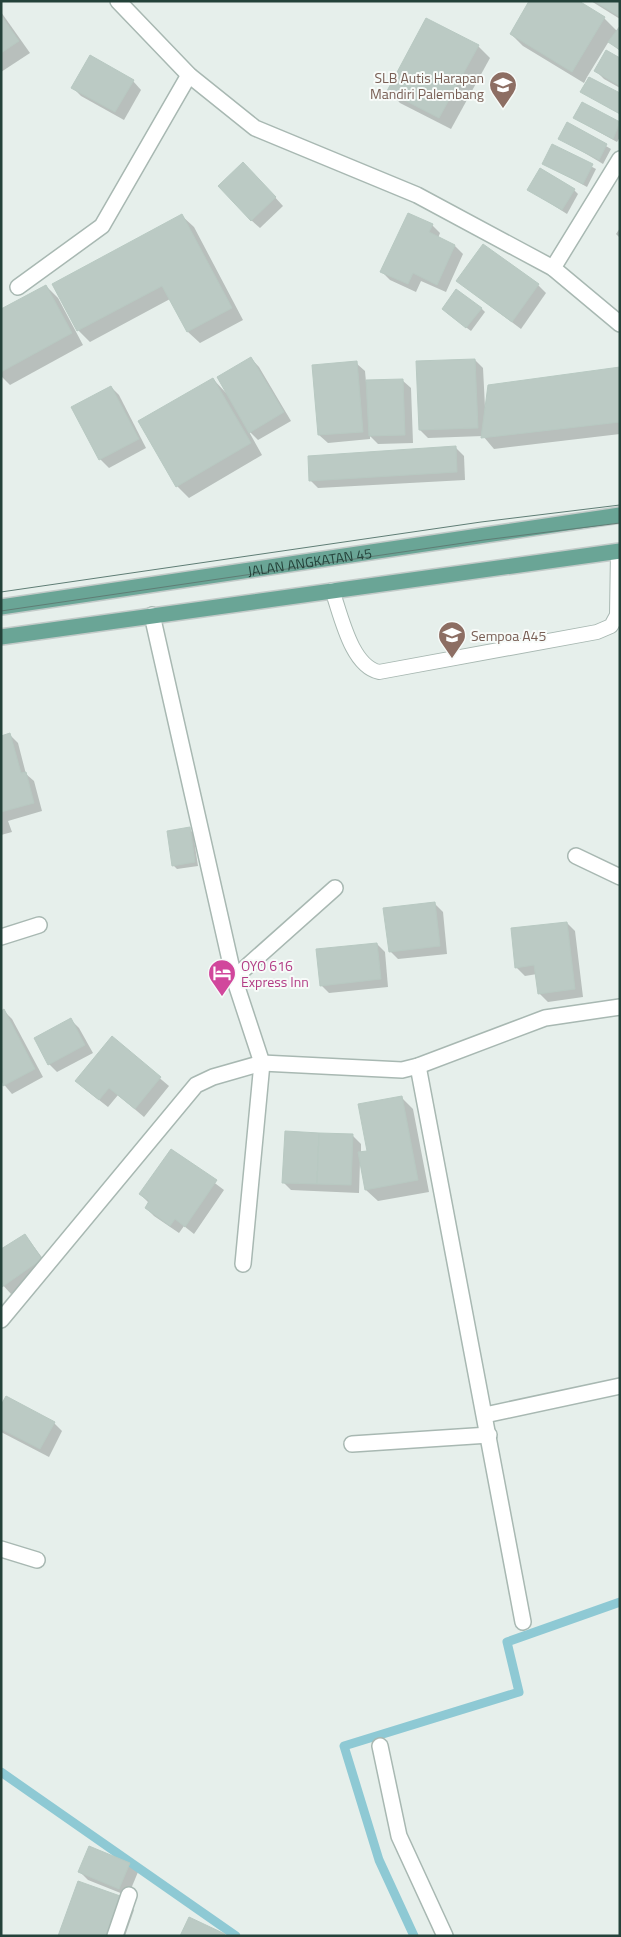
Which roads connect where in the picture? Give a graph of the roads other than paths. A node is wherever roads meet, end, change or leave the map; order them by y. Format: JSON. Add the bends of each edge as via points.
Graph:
{"nodes":[{"id":1,"x":118,"y":1,"type":"edge"},
{"id":2,"x":189,"y":75,"type":"junction"},
{"id":3,"x":620,"y":159,"type":"edge"},
{"id":4,"x":553,"y":268,"type":"junction"},
{"id":5,"x":18,"y":287,"type":"dead end"},
{"id":6,"x":620,"y":324,"type":"edge"},
{"id":7,"x":620,"y":515,"type":"edge"},
{"id":8,"x":619,"y":552,"type":"edge"},
{"id":9,"x":332,"y":590,"type":"junction"},
{"id":10,"x":1,"y":607,"type":"edge"},
{"id":11,"x":152,"y":615,"type":"junction"},
{"id":12,"x":1,"y":637,"type":"edge"},
{"id":13,"x":576,"y":856,"type":"dead end"},
{"id":14,"x":620,"y":877,"type":"edge"},
{"id":15,"x":335,"y":888,"type":"dead end"},
{"id":16,"x":39,"y":925,"type":"dead end"},
{"id":17,"x":1,"y":936,"type":"edge"},
{"id":18,"x":234,"y":978,"type":"junction"},
{"id":19,"x":620,"y":1007,"type":"edge"},
{"id":20,"x":262,"y":1063,"type":"junction"},
{"id":21,"x":418,"y":1066,"type":"junction"},
{"id":22,"x":243,"y":1264,"type":"dead end"},
{"id":23,"x":1,"y":1320,"type":"edge"},
{"id":24,"x":620,"y":1386,"type":"edge"},
{"id":25,"x":486,"y":1415,"type":"junction"},
{"id":26,"x":489,"y":1436,"type":"junction"},
{"id":27,"x":352,"y":1444,"type":"dead end"},
{"id":28,"x":1,"y":1549,"type":"edge"},
{"id":29,"x":37,"y":1560,"type":"dead end"},
{"id":30,"x":523,"y":1622,"type":"dead end"},
{"id":31,"x":380,"y":1746,"type":"dead end"},
{"id":32,"x":129,"y":1895,"type":"dead end"},
{"id":33,"x":115,"y":1936,"type":"edge"},
{"id":34,"x":445,"y":1936,"type":"edge"}],
"edges":[{"from":1,"to":2,"type":"street"},
{"from":2,"to":4,"type":"street","via":[[255,128],[417,195]]},
{"from":2,"to":5,"type":"street","via":[[102,226]]},
{"from":3,"to":4,"type":"street"},
{"from":4,"to":6,"type":"street"},
{"from":7,"to":10,"type":"main road","name":"JALAN ANGKATAN 45"},
{"from":8,"to":9,"type":"main road"},
{"from":8,"to":9,"type":"lane","via":[[617,615],[611,626],[597,632],[379,672],[368,666],[351,644]]},
{"from":9,"to":11,"type":"main road"},
{"from":11,"to":12,"type":"main road"},
{"from":11,"to":18,"type":"street"},
{"from":13,"to":14,"type":"street"},
{"from":15,"to":18,"type":"street"},
{"from":16,"to":17,"type":"street"},
{"from":18,"to":20,"type":"street"},
{"from":19,"to":21,"type":"street","via":[[544,1018]]},
{"from":20,"to":21,"type":"street","via":[[402,1070]]},
{"from":20,"to":22,"type":"street"},
{"from":20,"to":23,"type":"street","via":[[196,1085]]},
{"from":21,"to":25,"type":"street"},
{"from":24,"to":25,"type":"street"},
{"from":25,"to":26,"type":"street"},
{"from":26,"to":27,"type":"street"},
{"from":26,"to":30,"type":"street"},
{"from":28,"to":29,"type":"street"},
{"from":31,"to":34,"type":"street","via":[[399,1836]]},
{"from":32,"to":33,"type":"street"}]}
